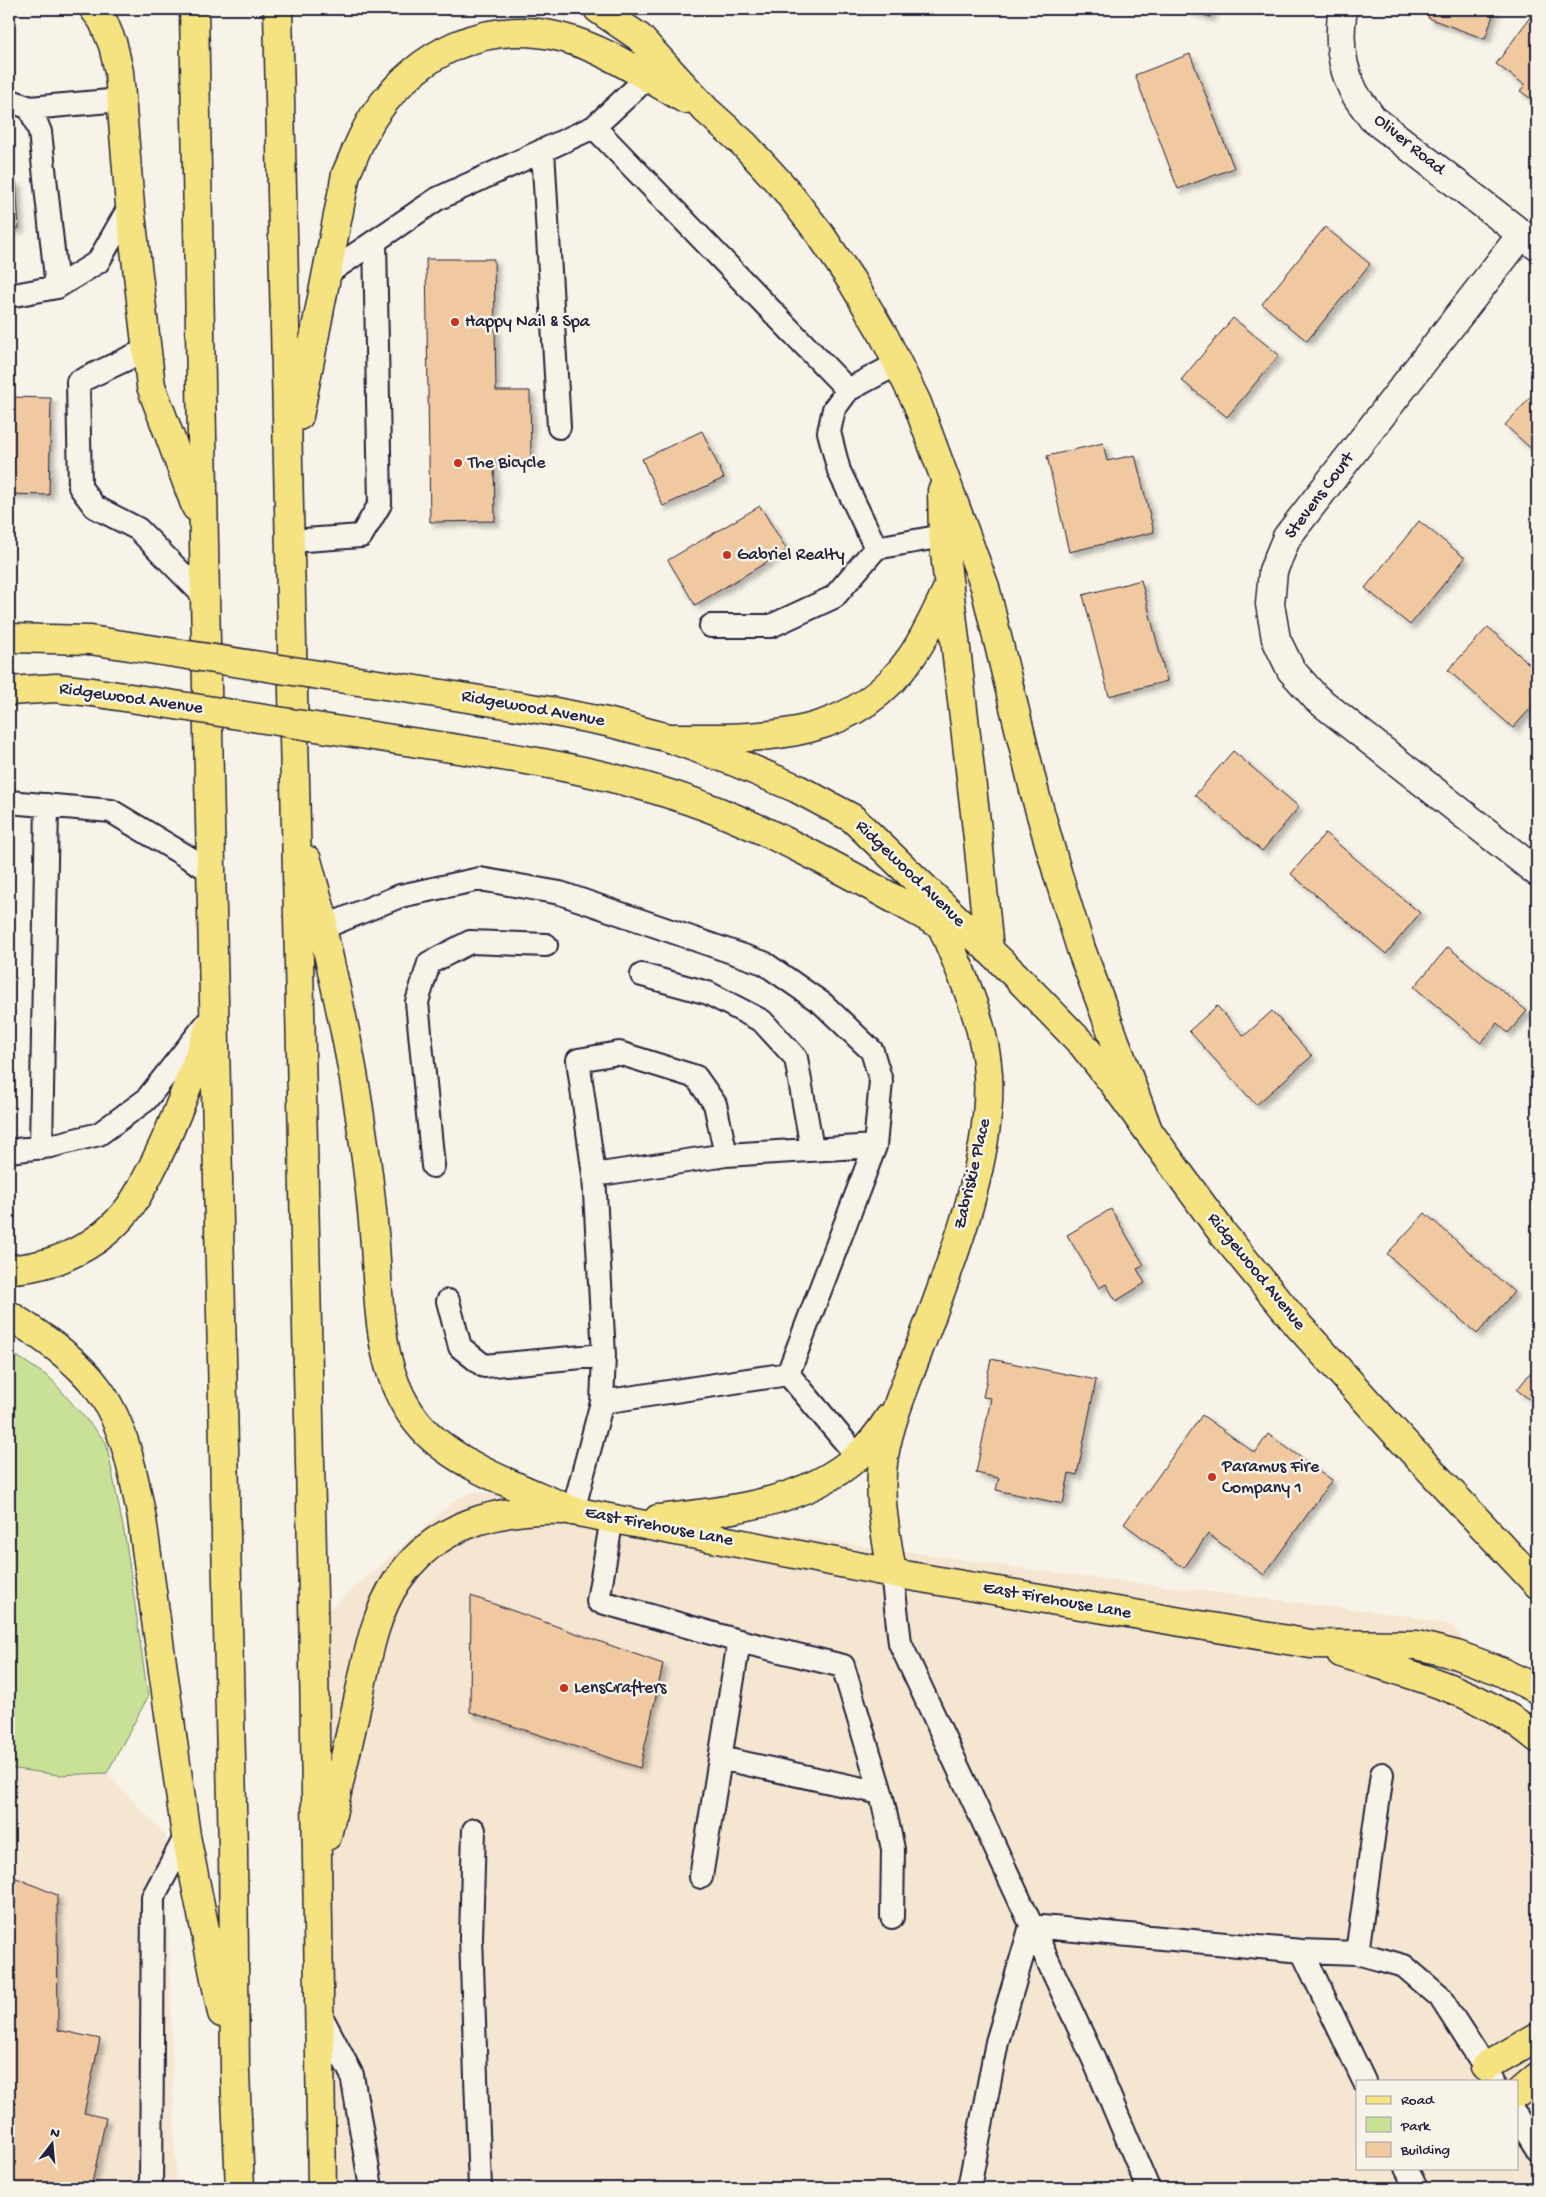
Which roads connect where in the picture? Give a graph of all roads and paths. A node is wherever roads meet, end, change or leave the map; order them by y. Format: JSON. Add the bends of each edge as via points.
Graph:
{"nodes":[{"id":1,"x":94,"y":9,"type":"edge"},
{"id":2,"x":194,"y":9,"type":"edge"},
{"id":3,"x":278,"y":9,"type":"edge"},
{"id":4,"x":598,"y":9,"type":"edge"},
{"id":5,"x":1343,"y":9,"type":"edge"},
{"id":6,"x":647,"y":78,"type":"junction"},
{"id":7,"x":120,"y":100,"type":"junction"},
{"id":8,"x":9,"y":102,"type":"edge"},
{"id":9,"x":30,"y":108,"type":"junction"},
{"id":10,"x":706,"y":110,"type":"junction"},
{"id":11,"x":594,"y":127,"type":"junction"},
{"id":12,"x":543,"y":150,"type":"junction"},
{"id":13,"x":130,"y":206,"type":"junction"},
{"id":14,"x":1530,"y":240,"type":"edge"},
{"id":15,"x":374,"y":241,"type":"junction"},
{"id":16,"x":326,"y":275,"type":"junction"},
{"id":17,"x":57,"y":287,"type":"junction"},
{"id":18,"x":9,"y":296,"type":"edge"},
{"id":19,"x":146,"y":350,"type":"junction"},
{"id":20,"x":898,"y":364,"type":"junction"},
{"id":21,"x":848,"y":390,"type":"junction"},
{"id":22,"x":559,"y":427,"type":"dead end"},
{"id":23,"x":941,"y":468,"type":"junction"},
{"id":24,"x":289,"y":471,"type":"junction"},
{"id":25,"x":204,"y":527,"type":"junction"},
{"id":26,"x":943,"y":536,"type":"junction"},
{"id":27,"x":290,"y":542,"type":"junction"},
{"id":28,"x":876,"y":548,"type":"junction"},
{"id":29,"x":949,"y":586,"type":"junction"},
{"id":30,"x":205,"y":597,"type":"junction"},
{"id":31,"x":712,"y":626,"type":"dead end"},
{"id":32,"x":9,"y":638,"type":"edge"},
{"id":33,"x":90,"y":640,"type":"junction"},
{"id":34,"x":9,"y":648,"type":"edge"},
{"id":35,"x":9,"y":691,"type":"edge"},
{"id":36,"x":669,"y":738,"type":"junction"},
{"id":37,"x":9,"y":802,"type":"edge"},
{"id":38,"x":47,"y":805,"type":"junction"},
{"id":39,"x":296,"y":824,"type":"junction"},
{"id":40,"x":212,"y":871,"type":"junction"},
{"id":41,"x":1537,"y":872,"type":"edge"},
{"id":42,"x":941,"y":924,"type":"junction"},
{"id":43,"x":322,"y":928,"type":"junction"},
{"id":44,"x":546,"y":945,"type":"dead end"},
{"id":45,"x":988,"y":950,"type":"junction"},
{"id":46,"x":642,"y":975,"type":"dead end"},
{"id":47,"x":215,"y":1013,"type":"junction"},
{"id":48,"x":1148,"y":1130,"type":"junction"},
{"id":49,"x":876,"y":1146,"type":"junction"},
{"id":50,"x":41,"y":1148,"type":"junction"},
{"id":51,"x":812,"y":1149,"type":"junction"},
{"id":52,"x":9,"y":1151,"type":"edge"},
{"id":53,"x":726,"y":1155,"type":"junction"},
{"id":54,"x":433,"y":1166,"type":"dead end"},
{"id":55,"x":594,"y":1175,"type":"junction"},
{"id":56,"x":9,"y":1269,"type":"edge"},
{"id":57,"x":448,"y":1301,"type":"dead end"},
{"id":58,"x":9,"y":1315,"type":"edge"},
{"id":59,"x":604,"y":1355,"type":"junction"},
{"id":60,"x":788,"y":1374,"type":"junction"},
{"id":61,"x":903,"y":1392,"type":"junction"},
{"id":62,"x":602,"y":1402,"type":"junction"},
{"id":63,"x":858,"y":1457,"type":"junction"},
{"id":64,"x":573,"y":1511,"type":"junction"},
{"id":65,"x":620,"y":1520,"type":"junction"},
{"id":66,"x":892,"y":1573,"type":"junction"},
{"id":67,"x":1537,"y":1584,"type":"edge"},
{"id":68,"x":739,"y":1641,"type":"junction"},
{"id":69,"x":1311,"y":1644,"type":"junction"},
{"id":70,"x":1537,"y":1689,"type":"edge"},
{"id":71,"x":1537,"y":1738,"type":"edge"},
{"id":72,"x":720,"y":1758,"type":"junction"},
{"id":73,"x":1382,"y":1774,"type":"dead end"},
{"id":74,"x":881,"y":1793,"type":"junction"},
{"id":75,"x":474,"y":1830,"type":"dead end"},
{"id":76,"x":186,"y":1836,"type":"junction"},
{"id":77,"x":701,"y":1877,"type":"dead end"},
{"id":78,"x":317,"y":1879,"type":"junction"},
{"id":79,"x":892,"y":1918,"type":"dead end"},
{"id":80,"x":1032,"y":1926,"type":"junction"},
{"id":81,"x":1302,"y":1951,"type":"junction"},
{"id":82,"x":1357,"y":1953,"type":"junction"},
{"id":83,"x":319,"y":2012,"type":"junction"},
{"id":84,"x":1537,"y":2037,"type":"edge"},
{"id":85,"x":235,"y":2072,"type":"junction"},
{"id":86,"x":1489,"y":2074,"type":"edge"},
{"id":87,"x":1537,"y":2077,"type":"edge"},
{"id":88,"x":1364,"y":2080,"type":"edge"},
{"id":89,"x":1518,"y":2093,"type":"edge"},
{"id":90,"x":1518,"y":2120,"type":"edge"},
{"id":91,"x":1537,"y":2149,"type":"edge"},
{"id":92,"x":1407,"y":2170,"type":"edge"},
{"id":93,"x":151,"y":2188,"type":"edge"},
{"id":94,"x":240,"y":2188,"type":"edge"},
{"id":95,"x":322,"y":2188,"type":"edge"},
{"id":96,"x":372,"y":2188,"type":"edge"},
{"id":97,"x":480,"y":2188,"type":"edge"},
{"id":98,"x":969,"y":2188,"type":"edge"},
{"id":99,"x":1148,"y":2188,"type":"edge"},
{"id":100,"x":1416,"y":2188,"type":"edge"}],
"edges":[{"from":1,"to":7,"type":"main road","via":[[113,45],[119,72]]},
{"from":2,"to":25,"type":"main road"},
{"from":3,"to":24,"type":"main road"},
{"from":4,"to":10,"type":"main road","via":[[639,37]]},
{"from":5,"to":14,"type":"street","name":"Oliver Road","via":[[1340,24],[1342,57],[1354,93],[1372,118]]},
{"from":6,"to":10,"type":"main road"},
{"from":6,"to":11,"type":"lane"},
{"from":6,"to":16,"type":"main road","via":[[587,47],[533,32],[475,38],[447,48],[396,87],[375,114],[360,142],[346,174]]},
{"from":7,"to":9,"type":"lane"},
{"from":7,"to":13,"type":"main road"},
{"from":8,"to":9,"type":"lane"},
{"from":9,"to":17,"type":"lane","via":[[40,132]]},
{"from":10,"to":20,"type":"main road","via":[[744,144],[820,234]]},
{"from":11,"to":12,"type":"lane"},
{"from":11,"to":21,"type":"lane"},
{"from":12,"to":15,"type":"lane","via":[[437,199]]},
{"from":12,"to":22,"type":"lane"},
{"from":13,"to":17,"type":"lane","via":[[98,262]]},
{"from":13,"to":19,"type":"main road"},
{"from":14,"to":41,"type":"street","name":"Stevens Court","via":[[1287,537],[1273,572],[1270,604],[1276,639],[1292,670],[1316,698]]},
{"from":15,"to":16,"type":"lane"},
{"from":15,"to":27,"type":"lane","via":[[380,504],[361,536]]},
{"from":16,"to":24,"type":"main road"},
{"from":17,"to":18,"type":"lane"},
{"from":19,"to":25,"type":"main road","via":[[151,386]]},
{"from":19,"to":30,"type":"lane","via":[[78,382],[80,487],[95,507],[138,529]]},
{"from":20,"to":21,"type":"lane"},
{"from":20,"to":23,"type":"main road","via":[[917,403]]},
{"from":21,"to":28,"type":"lane","via":[[834,409],[829,432],[838,471]]},
{"from":23,"to":26,"type":"main road"},
{"from":23,"to":48,"type":"main road","via":[[985,587],[1035,794],[1078,940]]},
{"from":24,"to":27,"type":"main road"},
{"from":25,"to":30,"type":"main road"},
{"from":26,"to":28,"type":"lane"},
{"from":26,"to":29,"type":"main road"},
{"from":27,"to":39,"type":"main road"},
{"from":28,"to":31,"type":"lane","via":[[834,597],[771,626]]},
{"from":29,"to":36,"type":"main road","via":[[929,628],[893,680],[870,701],[844,716],[788,734],[750,738]]},
{"from":29,"to":45,"type":"main road"},
{"from":30,"to":40,"type":"main road"},
{"from":32,"to":33,"type":"main road"},
{"from":33,"to":34,"type":"main road","name":"Ridgewood Avenue"},
{"from":33,"to":36,"type":"main road","name":"Ridgewood Avenue","bridge":true,"via":[[560,712]]},
{"from":35,"to":42,"type":"main road","name":"Ridgewood Avenue","bridge":true,"via":[[56,688],[92,692],[569,767],[637,784],[707,807],[771,835]]},
{"from":36,"to":45,"type":"main road","name":"Ridgewood Avenue","via":[[788,784],[852,818]]},
{"from":37,"to":38,"type":"lane"},
{"from":38,"to":40,"type":"lane","via":[[110,811]]},
{"from":38,"to":50,"type":"lane"},
{"from":39,"to":43,"type":"main road","via":[[323,918]]},
{"from":39,"to":78,"type":"main road"},
{"from":40,"to":47,"type":"main road"},
{"from":42,"to":45,"type":"main road","name":"Ridgewood Avenue"},
{"from":42,"to":61,"type":"main road","name":"Zabriskie Place","via":[[985,1046],[988,1104],[973,1187],[934,1310]]},
{"from":43,"to":49,"type":"lane","via":[[400,896],[480,879],[560,893],[764,963],[823,1004],[872,1051],[881,1081]]},
{"from":43,"to":64,"type":"main road","via":[[353,1071],[382,1330],[398,1393],[422,1428],[456,1457]]},
{"from":44,"to":54,"type":"lane","via":[[470,942],[429,963],[417,1002]]},
{"from":45,"to":48,"type":"main road","name":"Ridgewood Avenue","via":[[1083,1045]]},
{"from":46,"to":51,"type":"lane","via":[[708,994],[762,1020],[796,1058]]},
{"from":47,"to":50,"type":"lane","via":[[146,1100],[123,1118],[99,1134]]},
{"from":47,"to":56,"type":"main road","via":[[168,1135],[126,1212],[81,1251],[50,1262]]},
{"from":47,"to":85,"type":"main road"},
{"from":48,"to":67,"type":"main road","name":"Ridgewood Avenue","via":[[1224,1235],[1298,1325]]},
{"from":49,"to":51,"type":"lane"},
{"from":49,"to":60,"type":"lane"},
{"from":50,"to":52,"type":"lane"},
{"from":51,"to":53,"type":"lane"},
{"from":53,"to":55,"type":"lane"},
{"from":53,"to":55,"type":"lane","via":[[715,1104],[696,1077],[620,1053],[578,1060]]},
{"from":55,"to":59,"type":"lane"},
{"from":57,"to":59,"type":"lane","via":[[460,1347],[484,1366]]},
{"from":58,"to":76,"type":"main road","via":[[45,1338],[99,1389],[126,1448],[142,1519]]},
{"from":59,"to":62,"type":"lane"},
{"from":60,"to":62,"type":"lane"},
{"from":60,"to":63,"type":"lane"},
{"from":61,"to":63,"type":"main road","via":[[889,1418]]},
{"from":61,"to":66,"type":"main road","via":[[889,1435],[881,1478]]},
{"from":62,"to":64,"type":"lane"},
{"from":63,"to":65,"type":"main road","via":[[817,1483],[772,1500],[695,1515]]},
{"from":64,"to":65,"type":"main road","name":"East Firehouse Lane"},
{"from":64,"to":78,"type":"main road","via":[[531,1509],[471,1523],[437,1540],[396,1582],[368,1657]]},
{"from":65,"to":66,"type":"main road","name":"East Firehouse Lane"},
{"from":65,"to":68,"type":"lane","via":[[598,1602]]},
{"from":66,"to":69,"type":"main road","name":"East Firehouse Lane"},
{"from":66,"to":80,"type":"lane","via":[[900,1643]]},
{"from":68,"to":72,"type":"lane"},
{"from":68,"to":74,"type":"lane","via":[[843,1666]]},
{"from":69,"to":70,"type":"main road","name":"East Firehouse Lane","via":[[1416,1646],[1457,1655]]},
{"from":69,"to":71,"type":"main road","via":[[1437,1683],[1484,1703]]},
{"from":72,"to":74,"type":"lane"},
{"from":72,"to":77,"type":"lane"},
{"from":73,"to":82,"type":"lane"},
{"from":74,"to":79,"type":"lane","via":[[894,1849]]},
{"from":75,"to":97,"type":"lane","via":[[471,1938]]},
{"from":76,"to":85,"type":"main road"},
{"from":76,"to":93,"type":"lane","via":[[153,1897]]},
{"from":78,"to":83,"type":"main road"},
{"from":80,"to":81,"type":"lane"},
{"from":80,"to":98,"type":"lane","via":[[996,2042]]},
{"from":80,"to":99,"type":"lane"},
{"from":81,"to":82,"type":"lane"},
{"from":81,"to":88,"type":"lane"},
{"from":82,"to":86,"type":"lane","via":[[1404,1966],[1440,1997]]},
{"from":83,"to":95,"type":"main road"},
{"from":83,"to":96,"type":"lane","via":[[352,2075]]},
{"from":84,"to":86,"type":"main road"},
{"from":85,"to":94,"type":"main road"},
{"from":87,"to":89,"type":"main road"},
{"from":90,"to":91,"type":"lane"},
{"from":92,"to":100,"type":"lane"}]}
